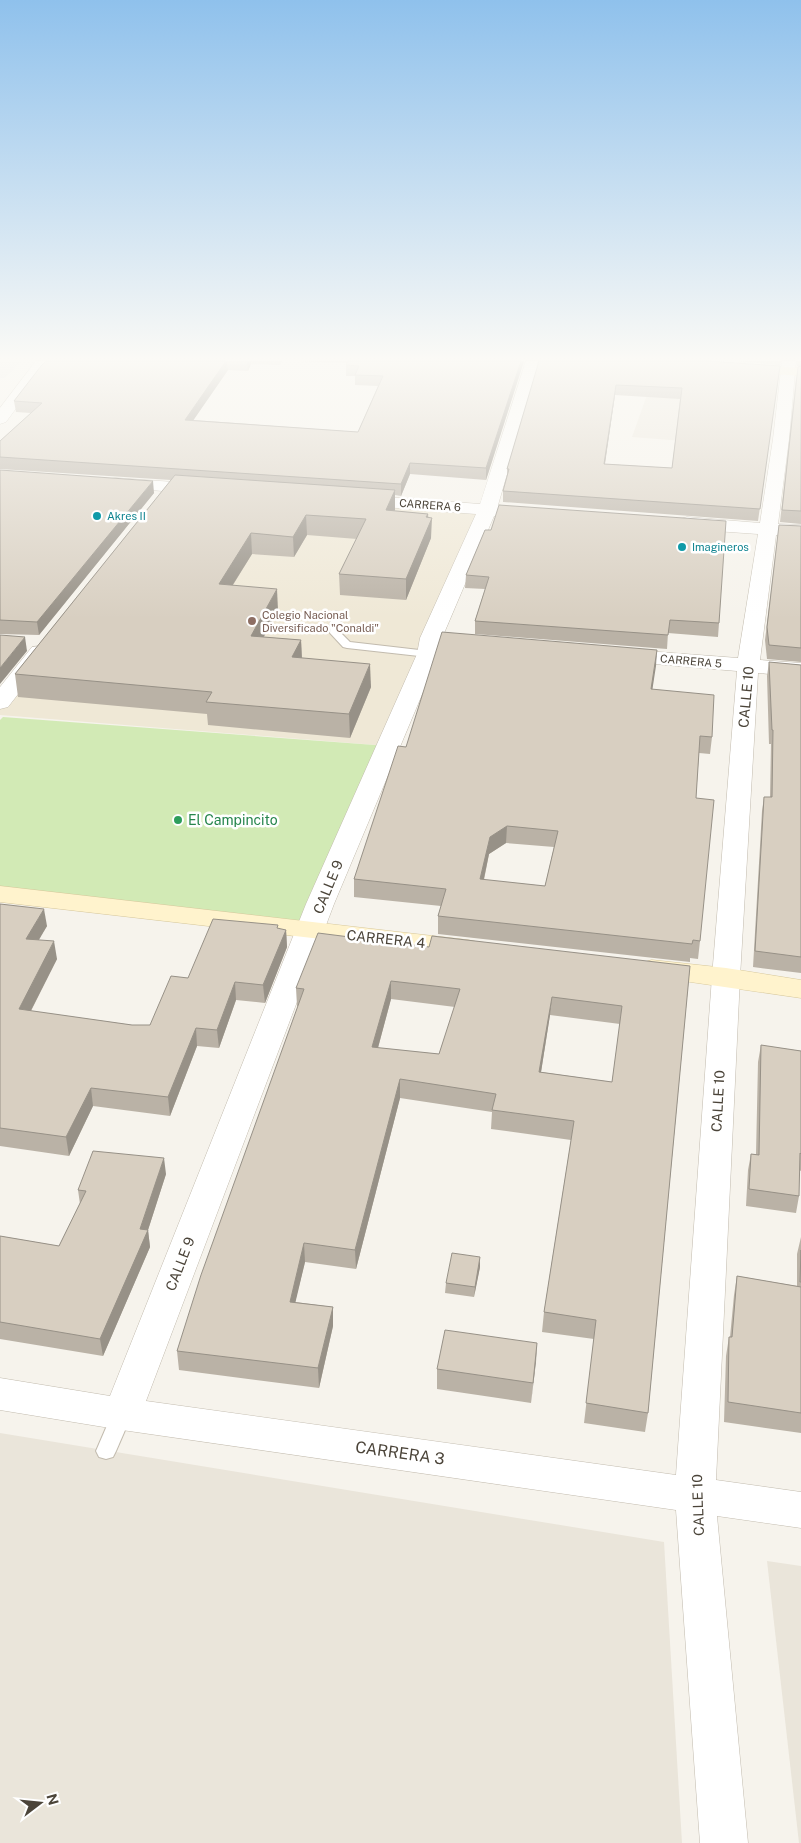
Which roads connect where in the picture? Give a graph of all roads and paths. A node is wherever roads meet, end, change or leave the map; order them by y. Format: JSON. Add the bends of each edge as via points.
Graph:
{"nodes":[{"id":1,"x":507,"y":447,"type":"edge"},
{"id":2,"x":785,"y":447,"type":"edge"},
{"id":3,"x":95,"y":482,"type":"edge"},
{"id":4,"x":221,"y":491,"type":"edge"},
{"id":5,"x":340,"y":499,"type":"edge"},
{"id":6,"x":488,"y":510,"type":"junction"},
{"id":7,"x":526,"y":512,"type":"edge"},
{"id":8,"x":671,"y":522,"type":"edge"},
{"id":9,"x":767,"y":529,"type":"junction"},
{"id":10,"x":801,"y":532,"type":"edge"},
{"id":11,"x":336,"y":614,"type":"dead end"},
{"id":12,"x":18,"y":642,"type":"edge"},
{"id":13,"x":437,"y":644,"type":"junction"},
{"id":14,"x":600,"y":653,"type":"edge"},
{"id":15,"x":748,"y":666,"type":"junction"},
{"id":16,"x":801,"y":670,"type":"edge"},
{"id":17,"x":0,"y":702,"type":"edge"},
{"id":18,"x":0,"y":894,"type":"edge"},
{"id":19,"x":311,"y":930,"type":"junction"},
{"id":20,"x":489,"y":950,"type":"edge"},
{"id":21,"x":627,"y":966,"type":"edge"},
{"id":22,"x":726,"y":977,"type":"junction"},
{"id":23,"x":801,"y":989,"type":"edge"},
{"id":24,"x":0,"y":1394,"type":"edge"},
{"id":25,"x":122,"y":1414,"type":"junction"},
{"id":26,"x":106,"y":1451,"type":"dead end"},
{"id":27,"x":695,"y":1495,"type":"junction"},
{"id":28,"x":801,"y":1510,"type":"edge"},
{"id":29,"x":724,"y":1843,"type":"edge"}],
"edges":[{"from":1,"to":6,"type":"street","name":"CALLE 9"},
{"from":2,"to":9,"type":"street","name":"CALLE 10"},
{"from":3,"to":4,"type":"street","via":[[165,495]]},
{"from":5,"to":6,"type":"street","name":"CARRERA 6"},
{"from":6,"to":7,"type":"street","name":"CARRERA 6"},
{"from":6,"to":13,"type":"street","name":"CALLE 9"},
{"from":8,"to":9,"type":"street"},
{"from":9,"to":10,"type":"street"},
{"from":9,"to":15,"type":"street","name":"CALLE 10"},
{"from":11,"to":13,"type":"lane","via":[[335,633],[347,645],[382,650]]},
{"from":12,"to":17,"type":"street","via":[[49,640]]},
{"from":13,"to":19,"type":"street","name":"CALLE 9"},
{"from":14,"to":15,"type":"street","name":"CARRERA 5"},
{"from":15,"to":16,"type":"street","name":"CARRERA 5"},
{"from":15,"to":22,"type":"street","name":"CALLE 10"},
{"from":18,"to":19,"type":"street","name":"CARRERA 4"},
{"from":19,"to":20,"type":"street","name":"CARRERA 4"},
{"from":19,"to":25,"type":"street","name":"CALLE 9"},
{"from":21,"to":22,"type":"street"},
{"from":22,"to":23,"type":"street"},
{"from":22,"to":27,"type":"street","name":"CALLE 10"},
{"from":24,"to":25,"type":"street","name":"CARRERA 3"},
{"from":25,"to":26,"type":"lane"},
{"from":25,"to":27,"type":"street","name":"CARRERA 3"},
{"from":27,"to":28,"type":"street","name":"CARRERA 3"},
{"from":27,"to":29,"type":"street","name":"CALLE 10"}]}
